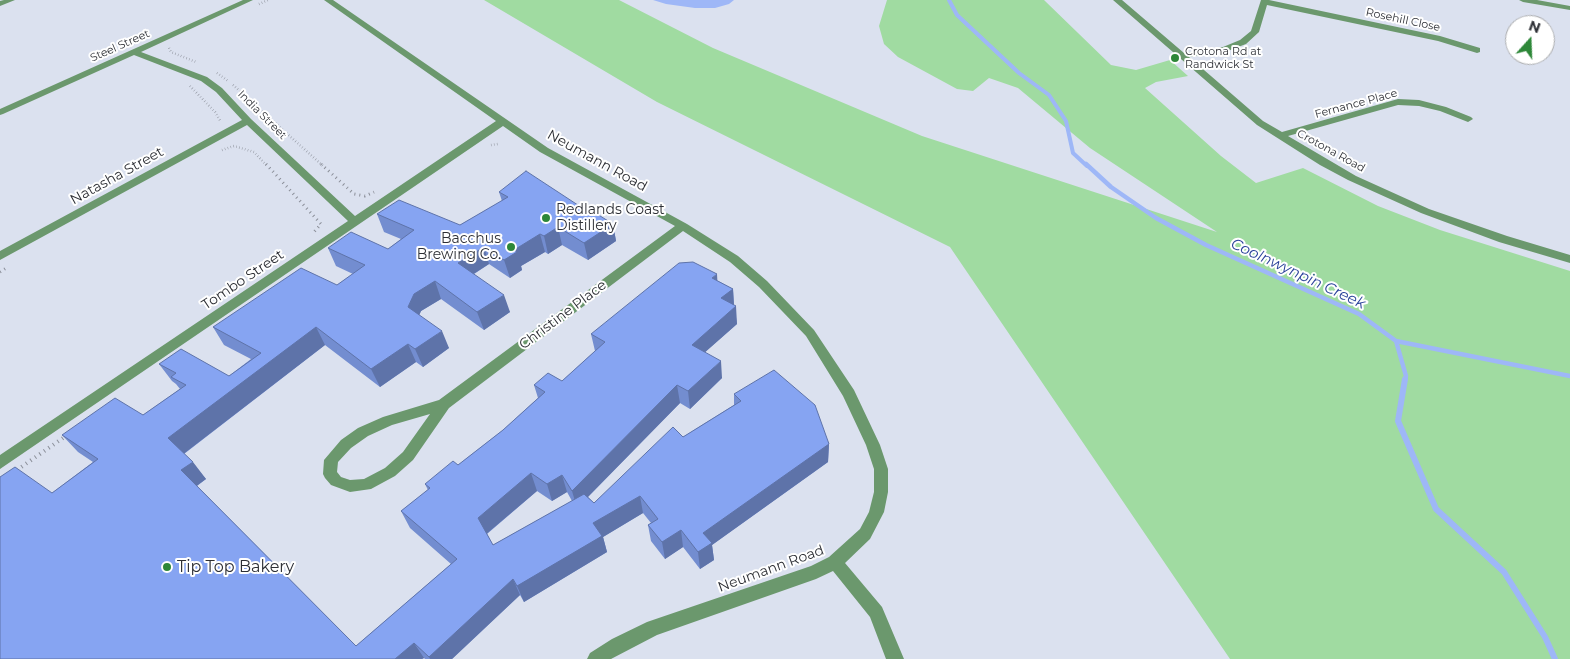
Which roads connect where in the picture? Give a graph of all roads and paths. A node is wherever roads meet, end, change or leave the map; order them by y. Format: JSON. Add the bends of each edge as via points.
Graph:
{"nodes":[{"id":1,"x":11,"y":0,"type":"edge"},
{"id":2,"x":249,"y":0,"type":"edge"},
{"id":3,"x":268,"y":0,"type":"edge"},
{"id":4,"x":328,"y":0,"type":"edge"},
{"id":5,"x":1117,"y":0,"type":"edge"},
{"id":6,"x":1523,"y":0,"type":"edge"},
{"id":7,"x":1265,"y":1,"type":"edge"},
{"id":8,"x":0,"y":4,"type":"edge"},
{"id":9,"x":258,"y":4,"type":"dead end"},
{"id":10,"x":1570,"y":8,"type":"edge"},
{"id":11,"x":174,"y":43,"type":"dead end"},
{"id":12,"x":1477,"y":50,"type":"dead end"},
{"id":13,"x":135,"y":52,"type":"junction"},
{"id":14,"x":1181,"y":56,"type":"junction"},
{"id":15,"x":200,"y":64,"type":"dead end"},
{"id":16,"x":216,"y":72,"type":"dead end"},
{"id":17,"x":189,"y":86,"type":"dead end"},
{"id":18,"x":0,"y":112,"type":"edge"},
{"id":19,"x":1468,"y":119,"type":"dead end"},
{"id":20,"x":248,"y":121,"type":"junction"},
{"id":21,"x":503,"y":121,"type":"junction"},
{"id":22,"x":220,"y":124,"type":"dead end"},
{"id":23,"x":1279,"y":136,"type":"junction"},
{"id":24,"x":234,"y":146,"type":"dead end"},
{"id":25,"x":379,"y":190,"type":"dead end"},
{"id":26,"x":355,"y":222,"type":"junction"},
{"id":27,"x":683,"y":226,"type":"junction"},
{"id":28,"x":311,"y":236,"type":"dead end"},
{"id":29,"x":0,"y":256,"type":"edge"},
{"id":30,"x":1570,"y":259,"type":"edge"},
{"id":31,"x":444,"y":404,"type":"junction"},
{"id":32,"x":0,"y":463,"type":"edge"},
{"id":33,"x":835,"y":562,"type":"junction"},
{"id":34,"x":596,"y":659,"type":"edge"},
{"id":35,"x":895,"y":659,"type":"edge"}],
"edges":[{"from":1,"to":8,"type":"street"},
{"from":2,"to":13,"type":"street","name":"Steel Street"},
{"from":3,"to":9,"type":"path"},
{"from":4,"to":21,"type":"street","name":"Neumann Road"},
{"from":5,"to":14,"type":"street","name":"Crotona Road"},
{"from":6,"to":10,"type":"street"},
{"from":7,"to":12,"type":"street","name":"Rosehill Close"},
{"from":7,"to":14,"type":"street","via":[[1255,32],[1243,42],[1225,49]]},
{"from":11,"to":15,"type":"path","via":[[167,47],[171,52]]},
{"from":13,"to":18,"type":"street","name":"Steel Street"},
{"from":13,"to":20,"type":"street","name":"India Street","via":[[204,79]]},
{"from":14,"to":23,"type":"street","name":"Crotona Road"},
{"from":16,"to":25,"type":"path","via":[[354,194],[365,196]]},
{"from":17,"to":22,"type":"path","via":[[215,112],[222,121]]},
{"from":19,"to":23,"type":"street","name":"Fernance Place","via":[[1419,103],[1398,102]]},
{"from":20,"to":26,"type":"street","name":"India Street"},
{"from":20,"to":29,"type":"street","name":"Natasha Street"},
{"from":21,"to":26,"type":"street","name":"Tombo Street"},
{"from":21,"to":27,"type":"street","name":"Neumann Road","via":[[544,150]]},
{"from":23,"to":30,"type":"street","name":"Crotona Road","via":[[1352,178],[1425,211]]},
{"from":24,"to":28,"type":"path","via":[[254,152],[321,224]]},
{"from":26,"to":32,"type":"street","name":"Tombo Street"},
{"from":27,"to":31,"type":"street","name":"Christine Place"},
{"from":27,"to":33,"type":"street","name":"Neumann Road","via":[[734,259],[787,307],[831,363],[866,429],[881,469],[882,492],[866,534]]},
{"from":31,"to":31,"type":"street","name":"Christine Place","via":[[363,432],[331,460],[330,474],[336,482],[350,486],[366,485],[390,472],[408,456]]},
{"from":33,"to":34,"type":"street","name":"Neumann Road","via":[[816,572],[653,628]]},
{"from":33,"to":35,"type":"street","via":[[876,612]]}]}
